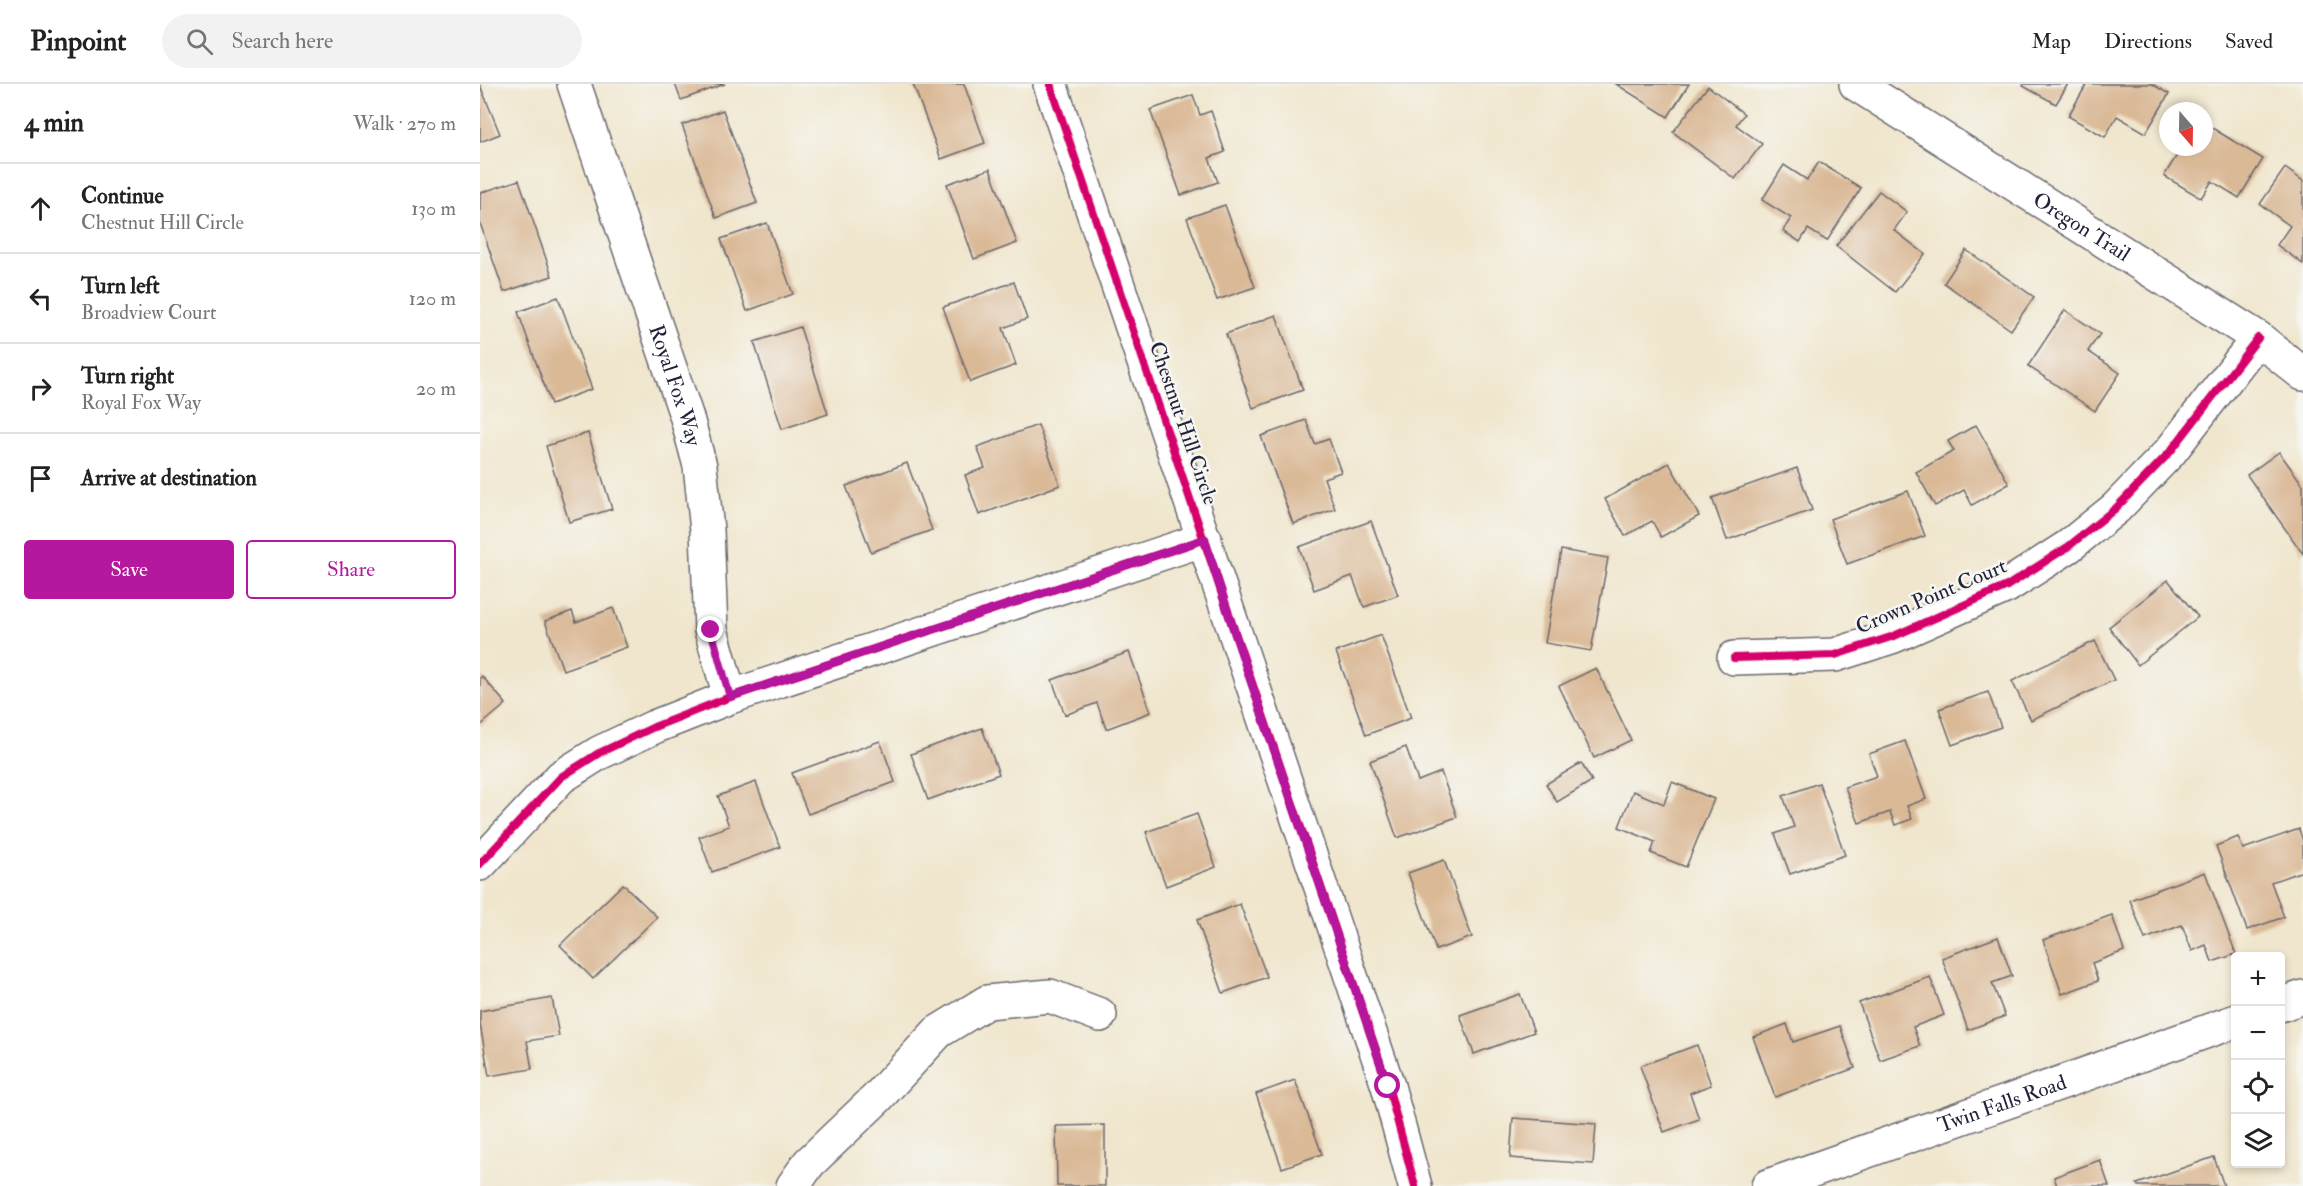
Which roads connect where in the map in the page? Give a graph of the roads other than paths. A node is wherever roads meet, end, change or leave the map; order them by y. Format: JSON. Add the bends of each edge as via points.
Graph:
{"nodes":[{"id":1,"x":574,"y":84,"type":"edge"},
{"id":2,"x":1050,"y":84,"type":"edge"},
{"id":3,"x":1856,"y":84,"type":"edge"},
{"id":4,"x":2258,"y":338,"type":"junction"},
{"id":5,"x":2303,"y":374,"type":"edge"},
{"id":6,"x":1205,"y":539,"type":"junction"},
{"id":7,"x":1734,"y":658,"type":"dead end"},
{"id":8,"x":730,"y":697,"type":"junction"},
{"id":9,"x":480,"y":864,"type":"edge"},
{"id":10,"x":2303,"y":997,"type":"edge"},
{"id":11,"x":2285,"y":1003,"type":"edge"},
{"id":12,"x":1100,"y":1015,"type":"dead end"},
{"id":13,"x":2231,"y":1022,"type":"edge"},
{"id":14,"x":793,"y":1186,"type":"edge"},
{"id":15,"x":1415,"y":1186,"type":"edge"},
{"id":16,"x":1768,"y":1186,"type":"edge"}],
"edges":[{"from":1,"to":8,"type":"street","name":"Royal Fox Way","via":[[697,456],[707,530],[711,630]]},
{"from":2,"to":6,"type":"street","name":"Chestnut Hill Circle"},
{"from":3,"to":4,"type":"street","name":"Oregon Trail"},
{"from":4,"to":5,"type":"street","name":"Oregon Trail"},
{"from":4,"to":7,"type":"street","name":"Crown Point Court","via":[[2170,452],[2115,508],[2068,546],[2007,586],[1893,636],[1835,655]]},
{"from":6,"to":8,"type":"street"},
{"from":6,"to":15,"type":"street","name":"Chestnut Hill Circle","via":[[1388,1086]]},
{"from":8,"to":9,"type":"street","via":[[599,753],[561,777]]},
{"from":10,"to":11,"type":"street"},
{"from":12,"to":14,"type":"street","via":[[1050,996],[987,1002],[938,1032],[809,1163]]},
{"from":13,"to":16,"type":"street","name":"Twin Falls Road"}]}
